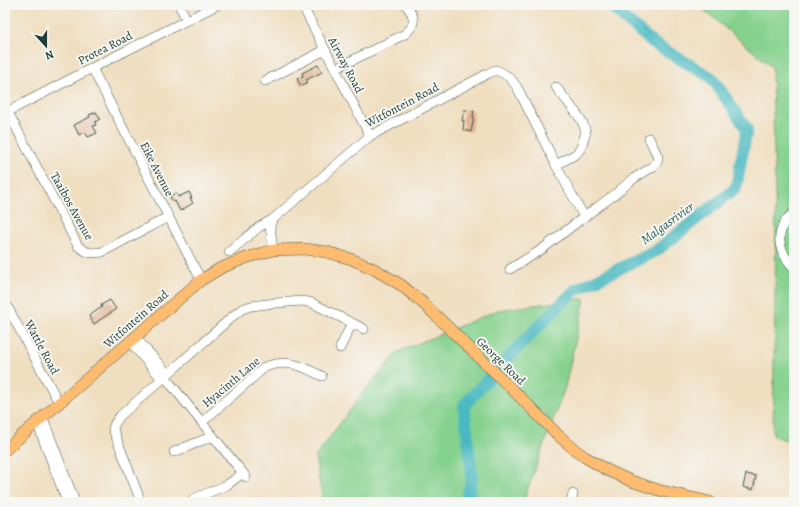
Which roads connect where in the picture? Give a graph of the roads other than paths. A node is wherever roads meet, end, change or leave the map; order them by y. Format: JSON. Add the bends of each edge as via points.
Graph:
{"nodes":[{"id":1,"x":179,"y":5,"type":"edge"},
{"id":2,"x":217,"y":5,"type":"edge"},
{"id":3,"x":302,"y":5,"type":"edge"},
{"id":4,"x":406,"y":5,"type":"edge"},
{"id":5,"x":187,"y":20,"type":"junction"},
{"id":6,"x":325,"y":50,"type":"junction"},
{"id":7,"x":92,"y":68,"type":"junction"},
{"id":8,"x":335,"y":70,"type":"junction"},
{"id":9,"x":265,"y":81,"type":"dead end"},
{"id":10,"x":556,"y":87,"type":"dead end"},
{"id":11,"x":7,"y":112,"type":"edge"},
{"id":12,"x":370,"y":136,"type":"junction"},
{"id":13,"x":649,"y":138,"type":"dead end"},
{"id":14,"x":556,"y":165,"type":"junction"},
{"id":15,"x":794,"y":213,"type":"edge"},
{"id":16,"x":168,"y":217,"type":"junction"},
{"id":17,"x":584,"y":217,"type":"junction"},
{"id":18,"x":272,"y":220,"type":"junction"},
{"id":19,"x":273,"y":250,"type":"junction"},
{"id":20,"x":229,"y":252,"type":"dead end"},
{"id":21,"x":794,"y":268,"type":"edge"},
{"id":22,"x":510,"y":269,"type":"dead end"},
{"id":23,"x":201,"y":280,"type":"junction"},
{"id":24,"x":5,"y":302,"type":"edge"},
{"id":25,"x":352,"y":323,"type":"junction"},
{"id":26,"x":364,"y":329,"type":"dead end"},
{"id":27,"x":133,"y":340,"type":"junction"},
{"id":28,"x":340,"y":348,"type":"dead end"},
{"id":29,"x":322,"y":376,"type":"dead end"},
{"id":30,"x":165,"y":377,"type":"junction"},
{"id":31,"x":58,"y":403,"type":"junction"},
{"id":32,"x":40,"y":420,"type":"junction"},
{"id":33,"x":202,"y":422,"type":"junction"},
{"id":34,"x":213,"y":436,"type":"junction"},
{"id":35,"x":5,"y":450,"type":"edge"},
{"id":36,"x":174,"y":452,"type":"dead end"},
{"id":37,"x":194,"y":499,"type":"dead end"},
{"id":38,"x":67,"y":502,"type":"edge"},
{"id":39,"x":75,"y":502,"type":"edge"},
{"id":40,"x":141,"y":502,"type":"edge"},
{"id":41,"x":710,"y":502,"type":"edge"}],
"edges":[{"from":1,"to":5,"type":"street"},
{"from":2,"to":5,"type":"street","name":"Protea Road"},
{"from":3,"to":6,"type":"street","name":"Airway Road"},
{"from":4,"to":8,"type":"street","via":[[413,18],[410,30]]},
{"from":5,"to":7,"type":"street","name":"Protea Road"},
{"from":6,"to":8,"type":"street","name":"Airway Road"},
{"from":6,"to":9,"type":"street"},
{"from":7,"to":11,"type":"street","name":"Protea Road"},
{"from":7,"to":16,"type":"street","name":"Eike Avenue"},
{"from":8,"to":12,"type":"street","name":"Airway Road"},
{"from":10,"to":14,"type":"street","via":[[580,118],[586,132],[581,148],[576,154]]},
{"from":11,"to":16,"type":"street","name":"Taaibos Avenue","via":[[78,246],[85,252],[102,252]]},
{"from":12,"to":14,"type":"street","name":"Witfontein Road","via":[[496,70],[511,78],[518,89]]},
{"from":12,"to":18,"type":"street","name":"Witfontein Road"},
{"from":13,"to":17,"type":"street","via":[[658,157],[654,166]]},
{"from":14,"to":17,"type":"street"},
{"from":15,"to":21,"type":"street","via":[[783,224],[780,240],[783,252]]},
{"from":16,"to":23,"type":"street","name":"Eike Avenue"},
{"from":17,"to":22,"type":"street","via":[[541,250]]},
{"from":18,"to":19,"type":"street","via":[[270,226]]},
{"from":18,"to":20,"type":"street","name":"Witfontein Road","via":[[259,227]]},
{"from":19,"to":23,"type":"main road","name":"Witfontein Road","via":[[221,268]]},
{"from":19,"to":41,"type":"main road","name":"George Road","via":[[305,249],[327,252],[374,269],[401,285],[424,304],[565,442],[585,457],[614,474],[643,485]]},
{"from":23,"to":27,"type":"main road","name":"Witfontein Road"},
{"from":24,"to":31,"type":"street","name":"Wattle Road"},
{"from":25,"to":26,"type":"street"},
{"from":25,"to":28,"type":"street"},
{"from":25,"to":30,"type":"street","via":[[303,301],[251,306],[232,316]]},
{"from":27,"to":30,"type":"street"},
{"from":27,"to":31,"type":"main road","name":"Witfontein Road"},
{"from":29,"to":33,"type":"street","name":"Hyacinth Lane","via":[[293,364],[280,363],[265,367]]},
{"from":30,"to":33,"type":"street"},
{"from":30,"to":40,"type":"street","via":[[121,415],[113,429]]},
{"from":31,"to":32,"type":"main road","name":"Witfontein Road"},
{"from":32,"to":35,"type":"main road","name":"Witfontein Road"},
{"from":32,"to":38,"type":"street"},
{"from":32,"to":39,"type":"street"},
{"from":33,"to":34,"type":"street"},
{"from":34,"to":36,"type":"street"},
{"from":34,"to":37,"type":"street","via":[[245,475],[227,486]]}]}
